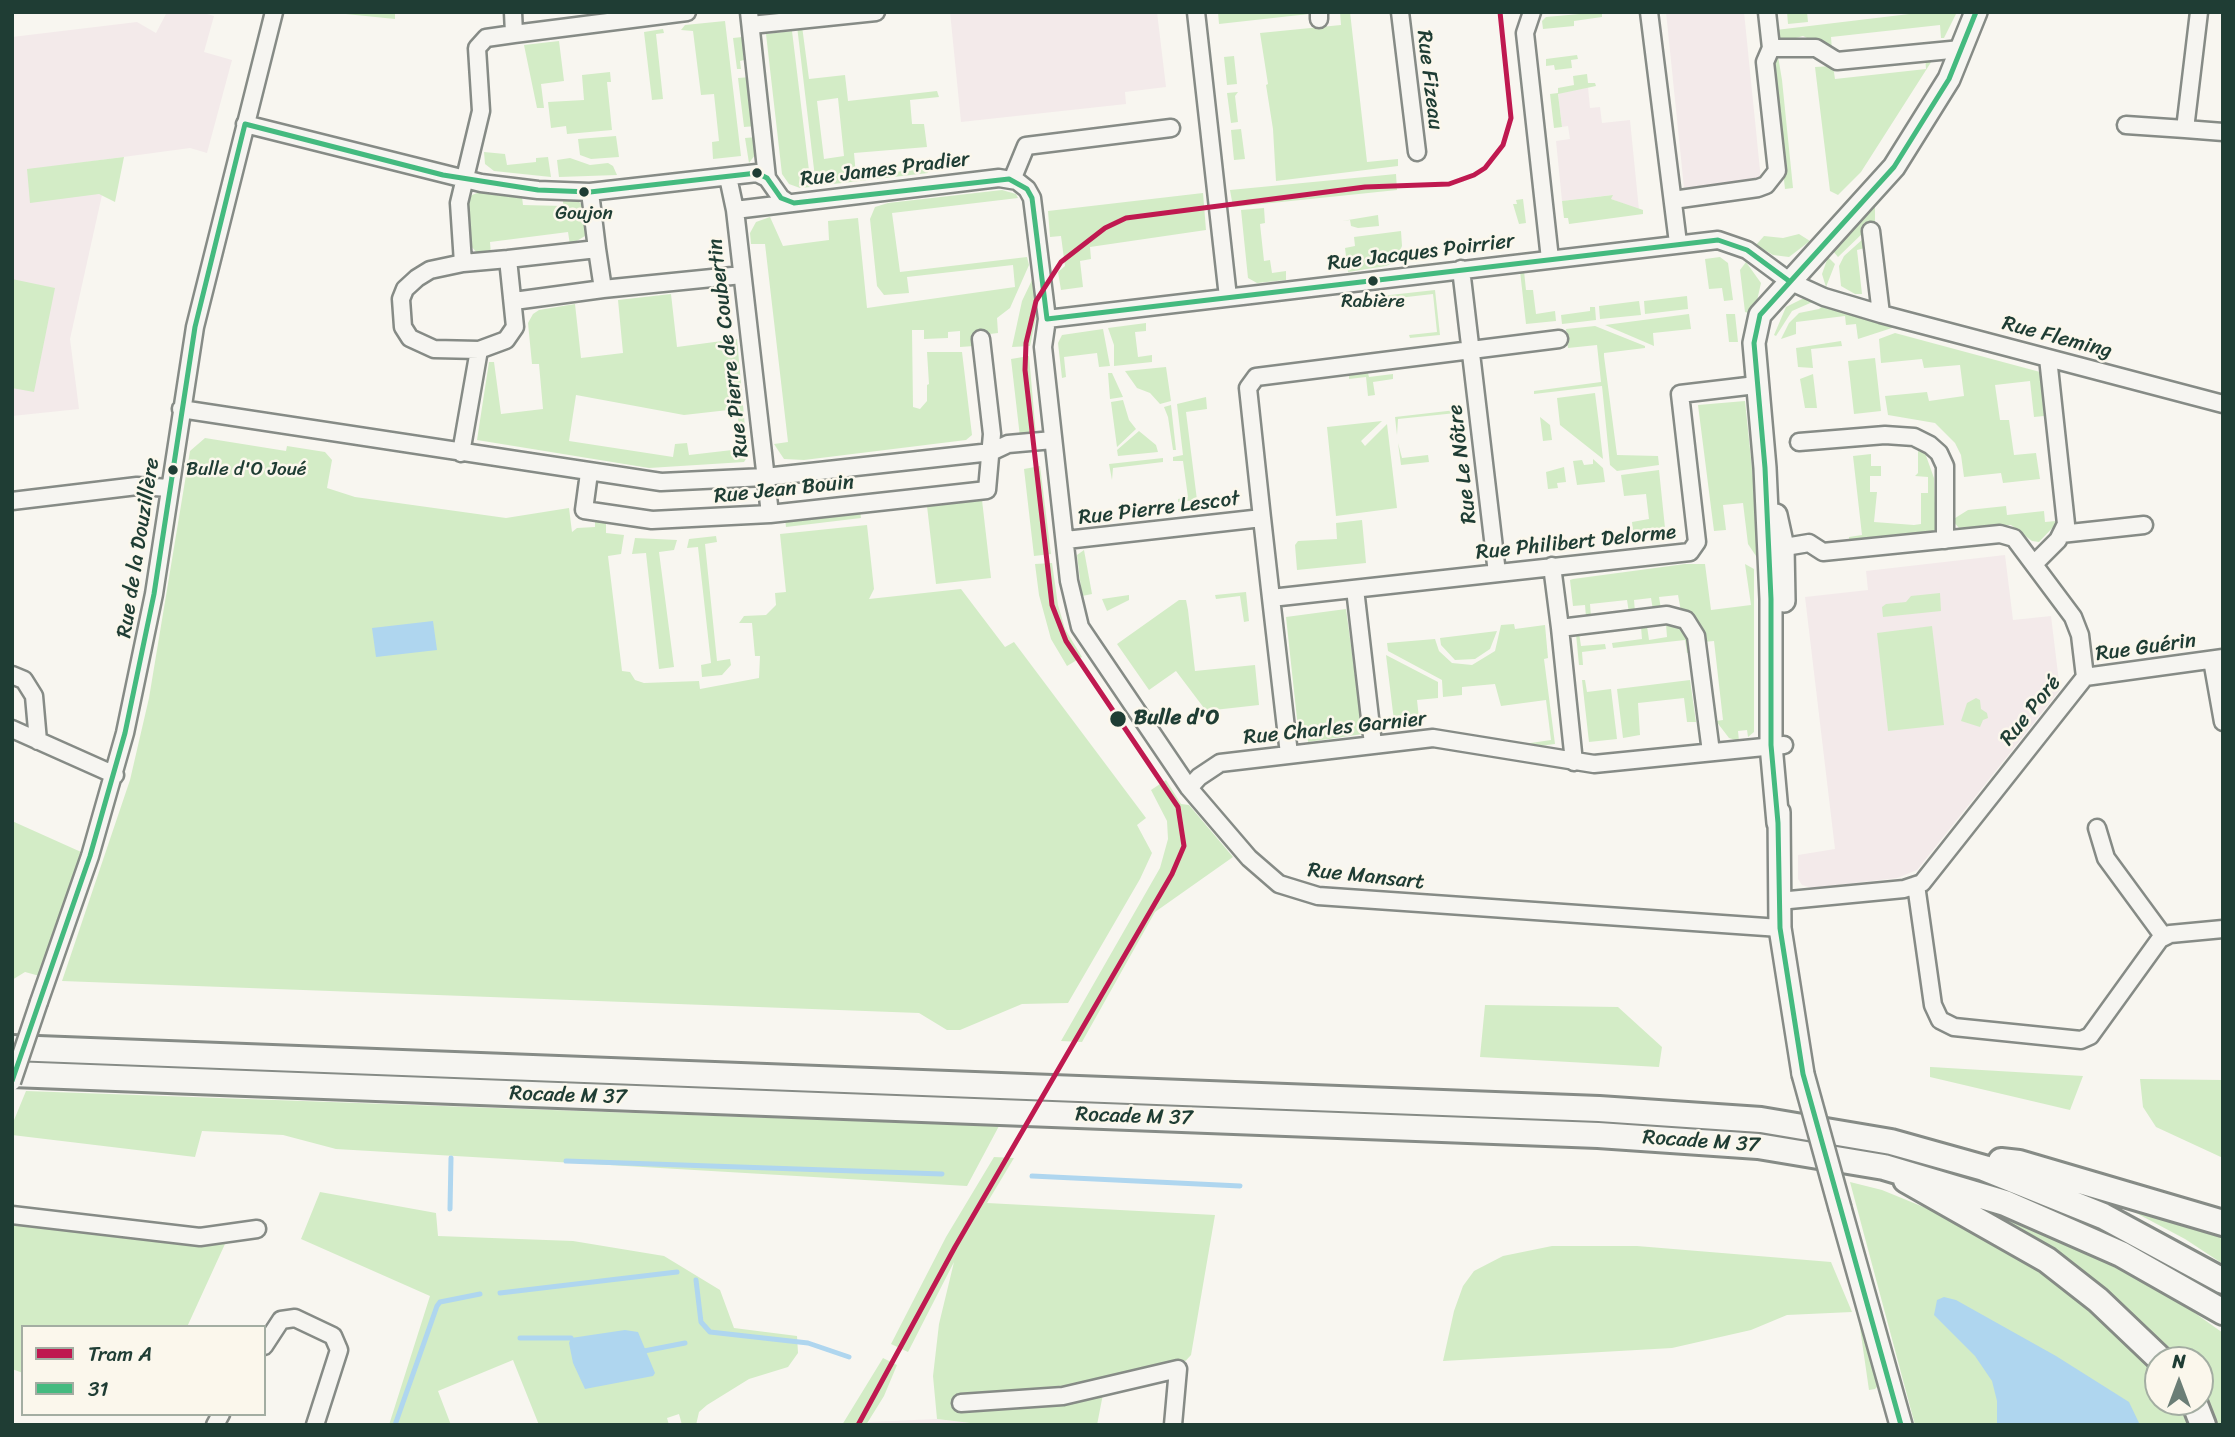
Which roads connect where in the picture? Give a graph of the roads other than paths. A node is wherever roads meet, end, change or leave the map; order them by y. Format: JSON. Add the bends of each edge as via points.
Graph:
{"nodes":[{"id":1,"x":513,"y":12,"type":"edge"},
{"id":2,"x":687,"y":12,"type":"edge"},
{"id":3,"x":876,"y":12,"type":"edge"},
{"id":4,"x":1196,"y":12,"type":"edge"},
{"id":5,"x":1399,"y":12,"type":"edge"},
{"id":6,"x":1532,"y":12,"type":"edge"},
{"id":7,"x":1649,"y":12,"type":"edge"},
{"id":8,"x":1767,"y":12,"type":"edge"},
{"id":9,"x":1976,"y":12,"type":"edge"},
{"id":10,"x":2199,"y":12,"type":"edge"},
{"id":11,"x":272,"y":13,"type":"edge"},
{"id":12,"x":602,"y":17,"type":"edge"},
{"id":13,"x":750,"y":18,"type":"edge"},
{"id":14,"x":514,"y":34,"type":"junction"},
{"id":15,"x":1771,"y":48,"type":"junction"},
{"id":16,"x":1961,"y":49,"type":"junction"},
{"id":17,"x":245,"y":124,"type":"junction"},
{"id":18,"x":2126,"y":125,"type":"dead end"},
{"id":19,"x":1171,"y":128,"type":"dead end"},
{"id":20,"x":2185,"y":129,"type":"junction"},
{"id":21,"x":2223,"y":132,"type":"edge"},
{"id":22,"x":1417,"y":152,"type":"dead end"},
{"id":23,"x":728,"y":177,"type":"junction"},
{"id":24,"x":464,"y":179,"type":"junction"},
{"id":25,"x":1012,"y":180,"type":"junction"},
{"id":26,"x":590,"y":192,"type":"junction"},
{"id":27,"x":776,"y":193,"type":"junction"},
{"id":28,"x":1673,"y":200,"type":"junction"},
{"id":29,"x":735,"y":211,"type":"junction"},
{"id":30,"x":1871,"y":231,"type":"dead end"},
{"id":31,"x":1678,"y":243,"type":"junction"},
{"id":32,"x":597,"y":249,"type":"junction"},
{"id":33,"x":1550,"y":258,"type":"junction"},
{"id":34,"x":508,"y":259,"type":"junction"},
{"id":35,"x":464,"y":263,"type":"junction"},
{"id":36,"x":1461,"y":269,"type":"junction"},
{"id":37,"x":742,"y":275,"type":"junction"},
{"id":38,"x":1784,"y":287,"type":"junction"},
{"id":39,"x":603,"y":289,"type":"junction"},
{"id":40,"x":1228,"y":297,"type":"junction"},
{"id":41,"x":514,"y":301,"type":"junction"},
{"id":42,"x":1881,"y":314,"type":"junction"},
{"id":43,"x":1047,"y":319,"type":"junction"},
{"id":44,"x":981,"y":339,"type":"dead end"},
{"id":45,"x":1559,"y":340,"type":"dead end"},
{"id":46,"x":479,"y":350,"type":"junction"},
{"id":47,"x":1470,"y":351,"type":"junction"},
{"id":48,"x":2048,"y":358,"type":"junction"},
{"id":49,"x":1756,"y":385,"type":"junction"},
{"id":50,"x":2223,"y":404,"type":"edge"},
{"id":51,"x":181,"y":409,"type":"junction"},
{"id":52,"x":1053,"y":440,"type":"junction"},
{"id":53,"x":1799,"y":442,"type":"dead end"},
{"id":54,"x":991,"y":452,"type":"junction"},
{"id":55,"x":461,"y":453,"type":"junction"},
{"id":56,"x":589,"y":473,"type":"junction"},
{"id":57,"x":765,"y":477,"type":"junction"},
{"id":58,"x":170,"y":488,"type":"junction"},
{"id":59,"x":12,"y":501,"type":"edge"},
{"id":60,"x":770,"y":514,"type":"junction"},
{"id":61,"x":1262,"y":518,"type":"junction"},
{"id":62,"x":2144,"y":524,"type":"dead end"},
{"id":63,"x":2061,"y":534,"type":"junction"},
{"id":64,"x":1066,"y":540,"type":"junction"},
{"id":65,"x":1945,"y":540,"type":"junction"},
{"id":66,"x":1775,"y":548,"type":"junction"},
{"id":67,"x":2035,"y":563,"type":"junction"},
{"id":68,"x":1552,"y":566,"type":"junction"},
{"id":69,"x":1497,"y":573,"type":"junction"},
{"id":70,"x":1355,"y":589,"type":"junction"},
{"id":71,"x":1271,"y":598,"type":"junction"},
{"id":72,"x":1560,"y":628,"type":"junction"},
{"id":73,"x":2217,"y":659,"type":"edge"},
{"id":74,"x":12,"y":675,"type":"edge"},
{"id":75,"x":2085,"y":677,"type":"junction"},
{"id":76,"x":2223,"y":722,"type":"edge"},
{"id":77,"x":12,"y":729,"type":"edge"},
{"id":78,"x":38,"y":741,"type":"junction"},
{"id":79,"x":1373,"y":744,"type":"junction"},
{"id":80,"x":1777,"y":745,"type":"junction"},
{"id":81,"x":1711,"y":752,"type":"junction"},
{"id":82,"x":1289,"y":754,"type":"junction"},
{"id":83,"x":1574,"y":762,"type":"junction"},
{"id":84,"x":115,"y":775,"type":"junction"},
{"id":85,"x":1189,"y":788,"type":"junction"},
{"id":86,"x":2097,"y":828,"type":"dead end"},
{"id":87,"x":1916,"y":885,"type":"junction"},
{"id":88,"x":1779,"y":901,"type":"junction"},
{"id":89,"x":1780,"y":928,"type":"junction"},
{"id":90,"x":2223,"y":929,"type":"edge"},
{"id":91,"x":2164,"y":937,"type":"junction"},
{"id":92,"x":12,"y":1048,"type":"edge"},
{"id":93,"x":12,"y":1074,"type":"edge"},
{"id":94,"x":12,"y":1082,"type":"edge"},
{"id":95,"x":1929,"y":1151,"type":"junction"},
{"id":96,"x":1884,"y":1167,"type":"junction"},
{"id":97,"x":12,"y":1215,"type":"edge"},
{"id":98,"x":2223,"y":1223,"type":"edge"},
{"id":99,"x":257,"y":1229,"type":"dead end"},
{"id":100,"x":2223,"y":1281,"type":"edge"},
{"id":101,"x":2223,"y":1312,"type":"edge"},
{"id":102,"x":266,"y":1343,"type":"edge"},
{"id":103,"x":2146,"y":1346,"type":"edge"},
{"id":104,"x":961,"y":1404,"type":"dead end"},
{"id":105,"x":315,"y":1425,"type":"edge"},
{"id":106,"x":1173,"y":1425,"type":"edge"},
{"id":107,"x":1901,"y":1425,"type":"edge"}],
"edges":[{"from":1,"to":14,"type":"street"},
{"from":2,"to":12,"type":"street"},
{"from":3,"to":13,"type":"street"},
{"from":4,"to":40,"type":"street"},
{"from":5,"to":22,"type":"street","name":"Rue Fizeau"},
{"from":6,"to":33,"type":"street","via":[[1525,33]]},
{"from":7,"to":28,"type":"street"},
{"from":8,"to":15,"type":"street"},
{"from":9,"to":16,"type":"main road"},
{"from":10,"to":20,"type":"street"},
{"from":11,"to":17,"type":"street","name":"Rue de la Douzillère"},
{"from":12,"to":14,"type":"street"},
{"from":13,"to":27,"type":"street"},
{"from":14,"to":24,"type":"street","via":[[486,38],[477,48],[481,111]]},
{"from":15,"to":16,"type":"street","via":[[1816,48],[1837,61]]},
{"from":15,"to":28,"type":"street","via":[[1765,62],[1777,171],[1758,188]]},
{"from":16,"to":38,"type":"main road","via":[[1949,79],[1894,167]]},
{"from":17,"to":24,"type":"street","name":"Rue James Pradier"},
{"from":17,"to":51,"type":"street","name":"Rue de la Douzillère","via":[[203,290]]},
{"from":18,"to":20,"type":"street"},
{"from":19,"to":25,"type":"street","via":[[1026,146]]},
{"from":20,"to":21,"type":"street"},
{"from":23,"to":26,"type":"street","name":"Rue James Pradier"},
{"from":23,"to":27,"type":"street","name":"Rue James Pradier","via":[[757,173]]},
{"from":23,"to":29,"type":"street","name":"Rue Pierre de Coubertin"},
{"from":24,"to":26,"type":"street","name":"Rue James Pradier"},
{"from":24,"to":35,"type":"street","via":[[459,218]]},
{"from":25,"to":27,"type":"street","name":"Rue James Pradier"},
{"from":25,"to":43,"type":"street","via":[[1032,198]]},
{"from":26,"to":32,"type":"street"},
{"from":27,"to":29,"type":"street"},
{"from":28,"to":31,"type":"street"},
{"from":29,"to":37,"type":"street","name":"Rue Pierre de Coubertin"},
{"from":30,"to":42,"type":"street"},
{"from":31,"to":33,"type":"street","name":"Rue Jacques Poirrier"},
{"from":31,"to":38,"type":"street","name":"Rue Jacques Poirrier","via":[[1718,240],[1747,250]]},
{"from":32,"to":34,"type":"street"},
{"from":32,"to":39,"type":"street"},
{"from":33,"to":36,"type":"street","name":"Rue Jacques Poirrier"},
{"from":34,"to":35,"type":"street"},
{"from":34,"to":41,"type":"street"},
{"from":35,"to":46,"type":"street","via":[[430,270],[411,283],[401,299],[400,317],[406,333],[422,344],[450,352]]},
{"from":36,"to":40,"type":"street","name":"Rue Jacques Poirrier"},
{"from":36,"to":47,"type":"street","name":"Rue Le Nôtre"},
{"from":37,"to":39,"type":"street"},
{"from":37,"to":57,"type":"street","name":"Rue Pierre de Coubertin"},
{"from":38,"to":42,"type":"street","name":"Rue Fleming"},
{"from":38,"to":49,"type":"main road","via":[[1760,315],[1754,343]]},
{"from":39,"to":41,"type":"street"},
{"from":40,"to":43,"type":"street","name":"Rue Jacques Poirrier"},
{"from":41,"to":46,"type":"street","via":[[511,335]]},
{"from":42,"to":48,"type":"street","name":"Rue Fleming"},
{"from":43,"to":52,"type":"street","via":[[1043,347]]},
{"from":44,"to":54,"type":"street"},
{"from":45,"to":47,"type":"street"},
{"from":46,"to":55,"type":"street"},
{"from":47,"to":61,"type":"street","name":"Rue Pierre Lescot","via":[[1256,377],[1248,388]]},
{"from":47,"to":69,"type":"street","name":"Rue Le Nôtre"},
{"from":48,"to":50,"type":"street","name":"Rue Fleming"},
{"from":48,"to":63,"type":"street","via":[[2065,509]]},
{"from":49,"to":66,"type":"main road"},
{"from":49,"to":68,"type":"street","name":"Rue Philibert Delorme","via":[[1680,394],[1695,548]]},
{"from":51,"to":55,"type":"street","name":"Rue Jean Bouin"},
{"from":51,"to":58,"type":"street","name":"Rue de la Douzillère"},
{"from":52,"to":54,"type":"street","name":"Rue Jean Bouin","via":[[1008,444]]},
{"from":52,"to":64,"type":"street"},
{"from":53,"to":65,"type":"street","via":[[1885,435],[1914,436],[1930,445],[1945,466]]},
{"from":54,"to":57,"type":"street","name":"Rue Jean Bouin"},
{"from":54,"to":60,"type":"street","name":"Rue Jean Bouin","via":[[987,489]]},
{"from":55,"to":56,"type":"street","name":"Rue Jean Bouin"},
{"from":56,"to":57,"type":"street","name":"Rue Jean Bouin","via":[[661,482]]},
{"from":56,"to":60,"type":"street","name":"Rue Jean Bouin","via":[[583,510],[665,521]]},
{"from":57,"to":60,"type":"street","name":"Rue Pierre de Coubertin"},
{"from":58,"to":59,"type":"street","via":[[137,486]]},
{"from":58,"to":84,"type":"street","name":"Rue de la Douzillère","via":[[142,661]]},
{"from":61,"to":64,"type":"street","name":"Rue Pierre Lescot"},
{"from":61,"to":71,"type":"street"},
{"from":62,"to":63,"type":"street"},
{"from":63,"to":67,"type":"street"},
{"from":64,"to":85,"type":"street","name":"Rue Mansart","via":[[1069,581],[1080,626]]},
{"from":65,"to":66,"type":"street","name":"Rue Poré","via":[[1824,552],[1809,543]]},
{"from":65,"to":67,"type":"street","name":"Rue Poré","via":[[2000,534],[2014,538]]},
{"from":66,"to":80,"type":"main road"},
{"from":67,"to":75,"type":"street","name":"Rue Poré","via":[[2073,617]]},
{"from":68,"to":69,"type":"street","name":"Rue Philibert Delorme"},
{"from":68,"to":72,"type":"street"},
{"from":69,"to":70,"type":"street","name":"Rue Philibert Delorme"},
{"from":70,"to":71,"type":"street","name":"Rue Philibert Delorme"},
{"from":70,"to":79,"type":"street"},
{"from":71,"to":82,"type":"street"},
{"from":72,"to":81,"type":"street","via":[[1667,615],[1686,620],[1696,636]]},
{"from":72,"to":83,"type":"street"},
{"from":73,"to":75,"type":"street","name":"Rue Guérin"},
{"from":73,"to":76,"type":"street","name":"Rue Guérin"},
{"from":74,"to":78,"type":"street","via":[[24,680],[34,696]]},
{"from":75,"to":87,"type":"street","name":"Rue Poré"},
{"from":77,"to":78,"type":"street"},
{"from":78,"to":84,"type":"street"},
{"from":79,"to":82,"type":"street","name":"Rue Charles Garnier"},
{"from":79,"to":83,"type":"street","name":"Rue Charles Garnier","via":[[1433,737]]},
{"from":80,"to":81,"type":"street","name":"Rue Charles Garnier"},
{"from":80,"to":88,"type":"main road"},
{"from":81,"to":83,"type":"street","name":"Rue Charles Garnier"},
{"from":82,"to":85,"type":"street","name":"Rue Charles Garnier","via":[[1220,764]]},
{"from":84,"to":94,"type":"street","name":"Rue de la Douzillère","bridge":true},
{"from":85,"to":89,"type":"street","name":"Rue Mansart","via":[[1269,876],[1308,894]]},
{"from":86,"to":91,"type":"street","via":[[2106,858]]},
{"from":87,"to":88,"type":"street"},
{"from":87,"to":91,"type":"street","via":[[1933,1004],[1940,1020],[1954,1027],[2081,1040],[2090,1036]]},
{"from":88,"to":89,"type":"main road"},
{"from":89,"to":107,"type":"main road","bridge":true,"via":[[1803,1074]]},
{"from":90,"to":91,"type":"street"},
{"from":92,"to":95,"type":"highway","name":"Rocade M 37","via":[[1665,1112],[1805,1125]]},
{"from":93,"to":96,"type":"highway","name":"Rocade M 37","via":[[1651,1137],[1791,1149]]},
{"from":95,"to":98,"type":"highway","via":[[2019,1163]]},
{"from":95,"to":100,"type":"highway","name":"Rocade M 37","via":[[2084,1207]]},
{"from":96,"to":101,"type":"highway","name":"Rocade M 37","via":[[1976,1193],[2064,1227],[2149,1268]]},
{"from":96,"to":103,"type":"highway","via":[[2047,1261]]},
{"from":97,"to":99,"type":"street","via":[[200,1237]]},
{"from":102,"to":105,"type":"street","via":[[284,1319],[295,1318],[333,1336],[339,1350]]},
{"from":104,"to":106,"type":"street","via":[[1063,1396],[1178,1369]]}]}
